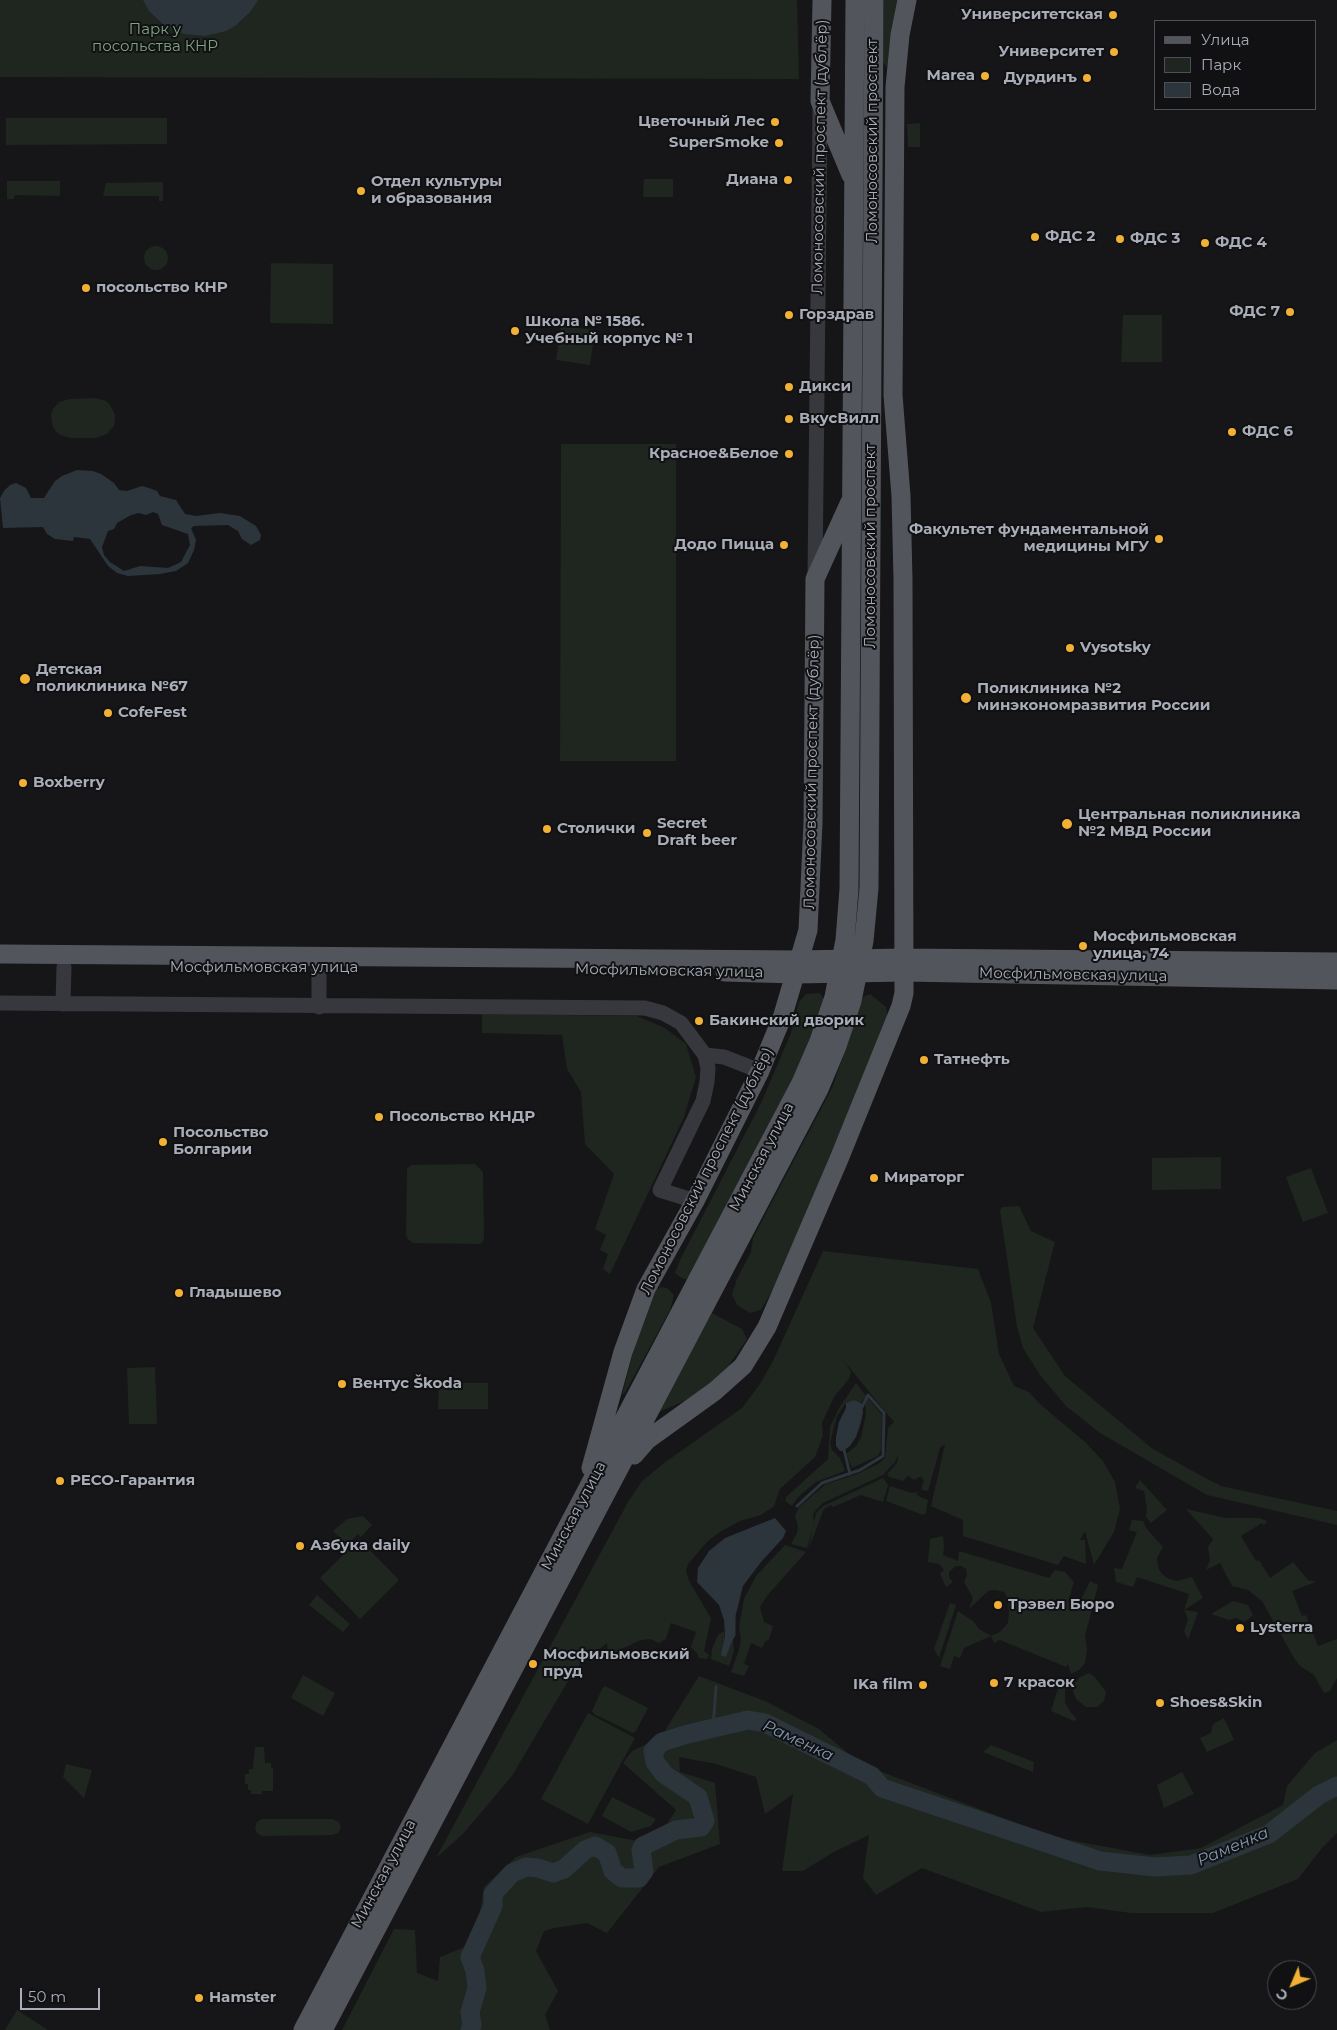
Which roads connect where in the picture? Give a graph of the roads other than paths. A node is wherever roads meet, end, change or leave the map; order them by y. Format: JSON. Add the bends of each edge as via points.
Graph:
{"nodes":[{"id":1,"x":822,"y":0,"type":"edge"},
{"id":2,"x":855,"y":0,"type":"edge"},
{"id":3,"x":874,"y":0,"type":"edge"},
{"id":4,"x":907,"y":0,"type":"edge"},
{"id":5,"x":873,"y":23,"type":"junction"},
{"id":6,"x":820,"y":101,"type":"junction"},
{"id":7,"x":894,"y":117,"type":"junction"},
{"id":8,"x":854,"y":180,"type":"junction"},
{"id":9,"x":893,"y":395,"type":"junction"},
{"id":10,"x":852,"y":497,"type":"junction"},
{"id":11,"x":872,"y":522,"type":"junction"},
{"id":12,"x":815,"y":579,"type":"junction"},
{"id":13,"x":0,"y":954,"type":"edge"},
{"id":14,"x":1337,"y":962,"type":"edge"},
{"id":15,"x":905,"y":965,"type":"junction"},
{"id":16,"x":0,"y":967,"type":"edge"},
{"id":17,"x":64,"y":967,"type":"junction"},
{"id":18,"x":798,"y":967,"type":"junction"},
{"id":19,"x":319,"y":969,"type":"junction"},
{"id":20,"x":1337,"y":980,"type":"edge"},
{"id":21,"x":834,"y":997,"type":"joint"},
{"id":22,"x":852,"y":1001,"type":"joint"},
{"id":23,"x":0,"y":1003,"type":"edge"},
{"id":24,"x":63,"y":1004,"type":"junction"},
{"id":25,"x":319,"y":1006,"type":"junction"},
{"id":26,"x":705,"y":1055,"type":"junction"},
{"id":27,"x":760,"y":1071,"type":"junction"},
{"id":28,"x":694,"y":1201,"type":"junction"},
{"id":29,"x":592,"y":1501,"type":"junction"},
{"id":30,"x":303,"y":2030,"type":"edge"},
{"id":31,"x":323,"y":2030,"type":"edge"}],
"edges":[{"from":1,"to":6,"type":"main road","name":"Ломоносовский проспект (дублёр)"},
{"from":2,"to":8,"type":"main road","name":"Ломоносовский проспект"},
{"from":3,"to":5,"type":"main road","name":"Ломоносовский проспект"},
{"from":4,"to":7,"type":"main road","via":[[896,68]]},
{"from":5,"to":7,"type":"main road"},
{"from":5,"to":11,"type":"main road","name":"Ломоносовский проспект"},
{"from":6,"to":8,"type":"main road"},
{"from":6,"to":12,"type":"street","name":"Ломоносовский проспект (дублёр)"},
{"from":7,"to":9,"type":"main road"},
{"from":8,"to":10,"type":"main road","name":"Ломоносовский проспект"},
{"from":9,"to":11,"type":"main road"},
{"from":9,"to":15,"type":"main road","via":[[901,505]]},
{"from":10,"to":12,"type":"main road"},
{"from":10,"to":21,"type":"main road","name":"Ломоносовский проспект","via":[[849,889],[845,940]]},
{"from":11,"to":22,"type":"main road","name":"Ломоносовский проспект","via":[[869,888],[864,941]]},
{"from":12,"to":18,"type":"main road","name":"Ломоносовский проспект (дублёр)","via":[[808,930]]},
{"from":13,"to":18,"type":"main road","name":"Мосфильмовская улица"},
{"from":14,"to":15,"type":"main road","name":"Мосфильмовская улица"},
{"from":15,"to":18,"type":"main road","name":"Мосфильмовская улица","bridge":true},
{"from":15,"to":20,"type":"main road","name":"Мосфильмовская улица"},
{"from":15,"to":29,"type":"main road","via":[[901,1006],[767,1327],[743,1366],[647,1440]]},
{"from":16,"to":17,"type":"main road","name":"Мосфильмовская улица"},
{"from":17,"to":19,"type":"main road","name":"Мосфильмовская улица"},
{"from":17,"to":24,"type":"street"},
{"from":18,"to":19,"type":"main road","name":"Мосфильмовская улица"},
{"from":18,"to":27,"type":"main road","name":"Ломоносовский проспект (дублёр)"},
{"from":19,"to":25,"type":"street"},
{"from":21,"to":29,"type":"main road","name":"Минская улица","via":[[801,1083]]},
{"from":22,"to":29,"type":"main road","name":"Минская улица","via":[[819,1089]]},
{"from":23,"to":24,"type":"street"},
{"from":24,"to":25,"type":"street"},
{"from":25,"to":26,"type":"street","via":[[646,1008],[680,1022]]},
{"from":26,"to":27,"type":"street","via":[[724,1057]]},
{"from":26,"to":28,"type":"street","via":[[708,1068],[703,1101],[660,1190]]},
{"from":27,"to":28,"type":"main road","name":"Ломоносовский проспект (дублёр)"},
{"from":28,"to":29,"type":"main road","name":"Ломоносовский проспект (дублёр)","via":[[646,1289],[623,1352]]},
{"from":29,"to":30,"type":"main road","name":"Минская улица"},
{"from":29,"to":31,"type":"main road","name":"Минская улица"}]}
